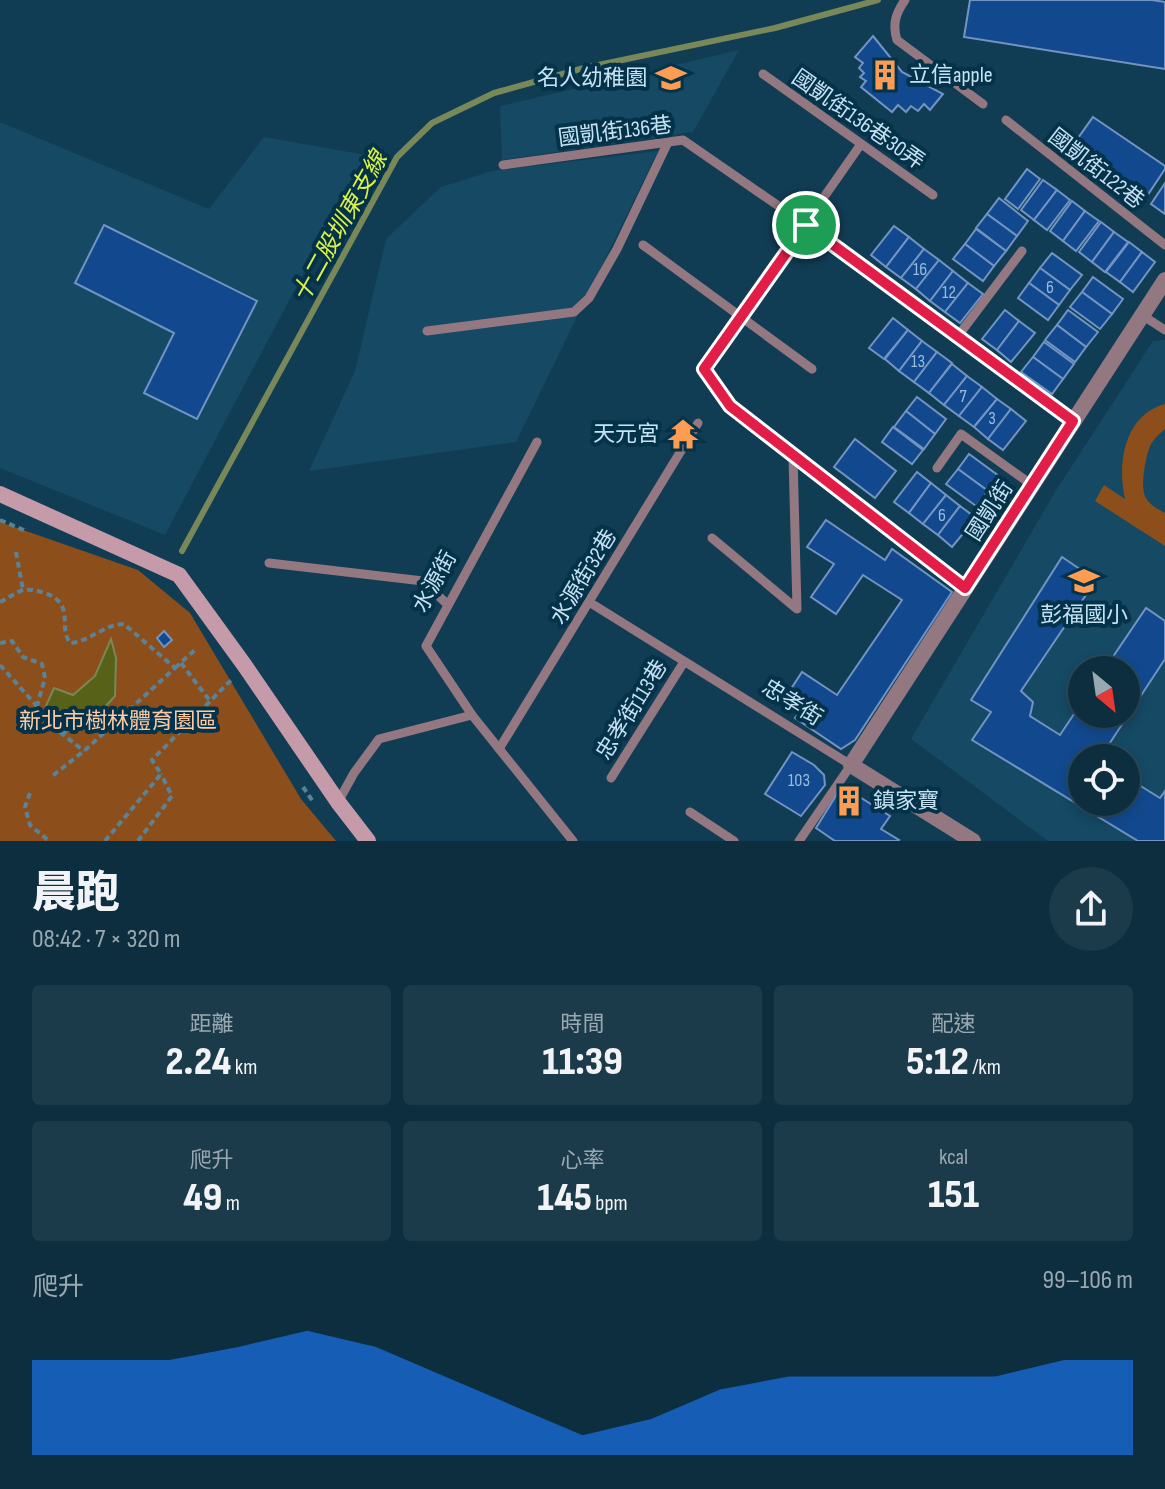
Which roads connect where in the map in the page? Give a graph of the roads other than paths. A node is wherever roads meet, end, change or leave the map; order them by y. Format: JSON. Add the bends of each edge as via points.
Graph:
{"nodes":[{"id":1,"x":905,"y":0,"type":"edge"},
{"id":2,"x":763,"y":74,"type":"dead end"},
{"id":3,"x":983,"y":104,"type":"dead end"},
{"id":4,"x":1006,"y":120,"type":"dead end"},
{"id":5,"x":668,"y":142,"type":"junction"},
{"id":6,"x":861,"y":144,"type":"junction"},
{"id":7,"x":503,"y":165,"type":"dead end"},
{"id":8,"x":933,"y":195,"type":"dead end"},
{"id":9,"x":806,"y":225,"type":"junction"},
{"id":10,"x":643,"y":245,"type":"dead end"},
{"id":11,"x":1165,"y":245,"type":"edge"},
{"id":12,"x":1022,"y":251,"type":"dead end"},
{"id":13,"x":1165,"y":280,"type":"edge"},
{"id":14,"x":1142,"y":315,"type":"junction"},
{"id":15,"x":741,"y":317,"type":"junction"},
{"id":16,"x":1165,"y":330,"type":"edge"},
{"id":17,"x":427,"y":331,"type":"dead end"},
{"id":18,"x":958,"y":336,"type":"junction"},
{"id":19,"x":812,"y":369,"type":"dead end"},
{"id":20,"x":1073,"y":421,"type":"junction"},
{"id":21,"x":698,"y":423,"type":"dead end"},
{"id":22,"x":537,"y":442,"type":"dead end"},
{"id":23,"x":793,"y":456,"type":"junction"},
{"id":24,"x":937,"y":468,"type":"dead end"},
{"id":25,"x":1032,"y":485,"type":"junction"},
{"id":26,"x":0,"y":494,"type":"edge"},
{"id":27,"x":712,"y":538,"type":"dead end"},
{"id":28,"x":269,"y":563,"type":"dead end"},
{"id":29,"x":965,"y":588,"type":"junction"},
{"id":30,"x":589,"y":602,"type":"junction"},
{"id":31,"x":448,"y":605,"type":"junction"},
{"id":32,"x":684,"y":662,"type":"junction"},
{"id":33,"x":472,"y":715,"type":"junction"},
{"id":34,"x":499,"y":749,"type":"junction"},
{"id":35,"x":851,"y":765,"type":"junction"},
{"id":36,"x":611,"y":778,"type":"dead end"},
{"id":37,"x":338,"y":802,"type":"junction"},
{"id":38,"x":690,"y":812,"type":"dead end"},
{"id":39,"x":368,"y":841,"type":"edge"},
{"id":40,"x":573,"y":841,"type":"edge"},
{"id":41,"x":734,"y":841,"type":"edge"},
{"id":42,"x":799,"y":841,"type":"edge"},
{"id":43,"x":973,"y":841,"type":"edge"}],
"edges":[{"from":1,"to":3,"type":"lane","via":[[894,24],[897,40]]},
{"from":2,"to":6,"type":"lane","name":"國凱街136巷30弄"},
{"from":4,"to":11,"type":"lane","name":"國凱街122巷"},
{"from":5,"to":7,"type":"lane","name":"國凱街136巷"},
{"from":5,"to":9,"type":"lane","name":"國凱街136巷","via":[[683,140]]},
{"from":5,"to":17,"type":"lane","via":[[617,249],[589,298],[574,312]]},
{"from":6,"to":8,"type":"lane","name":"國凱街136巷30弄"},
{"from":6,"to":9,"type":"lane"},
{"from":9,"to":15,"type":"lane"},
{"from":9,"to":18,"type":"lane","name":"國凱街136巷"},
{"from":10,"to":15,"type":"lane"},
{"from":12,"to":18,"type":"lane"},
{"from":13,"to":14,"type":"street","name":"國凱街"},
{"from":14,"to":16,"type":"lane"},
{"from":14,"to":20,"type":"street","name":"國凱街"},
{"from":15,"to":19,"type":"lane"},
{"from":15,"to":23,"type":"lane","via":[[704,369],[730,406]]},
{"from":18,"to":20,"type":"lane","name":"國凱街136巷"},
{"from":20,"to":25,"type":"street","name":"國凱街"},
{"from":21,"to":30,"type":"lane","name":"水源街32巷"},
{"from":22,"to":31,"type":"lane","name":"水源街"},
{"from":23,"to":27,"type":"lane","via":[[797,609]]},
{"from":23,"to":29,"type":"lane"},
{"from":24,"to":25,"type":"lane","via":[[961,434]]},
{"from":25,"to":29,"type":"street","name":"國凱街"},
{"from":26,"to":37,"type":"street","via":[[179,575]]},
{"from":28,"to":31,"type":"lane","via":[[423,581]]},
{"from":29,"to":35,"type":"street","name":"國凱街"},
{"from":30,"to":32,"type":"lane","name":"忠孝街"},
{"from":30,"to":34,"type":"lane","name":"水源街32巷"},
{"from":31,"to":33,"type":"lane","name":"水源街","via":[[426,646]]},
{"from":32,"to":35,"type":"lane","name":"忠孝街"},
{"from":32,"to":36,"type":"lane","name":"忠孝街113巷"},
{"from":33,"to":34,"type":"lane"},
{"from":33,"to":37,"type":"lane","via":[[379,739]]},
{"from":34,"to":40,"type":"lane"},
{"from":35,"to":42,"type":"lane"},
{"from":35,"to":43,"type":"street","name":"忠孝街"},
{"from":37,"to":39,"type":"street"},
{"from":38,"to":41,"type":"lane"}]}
